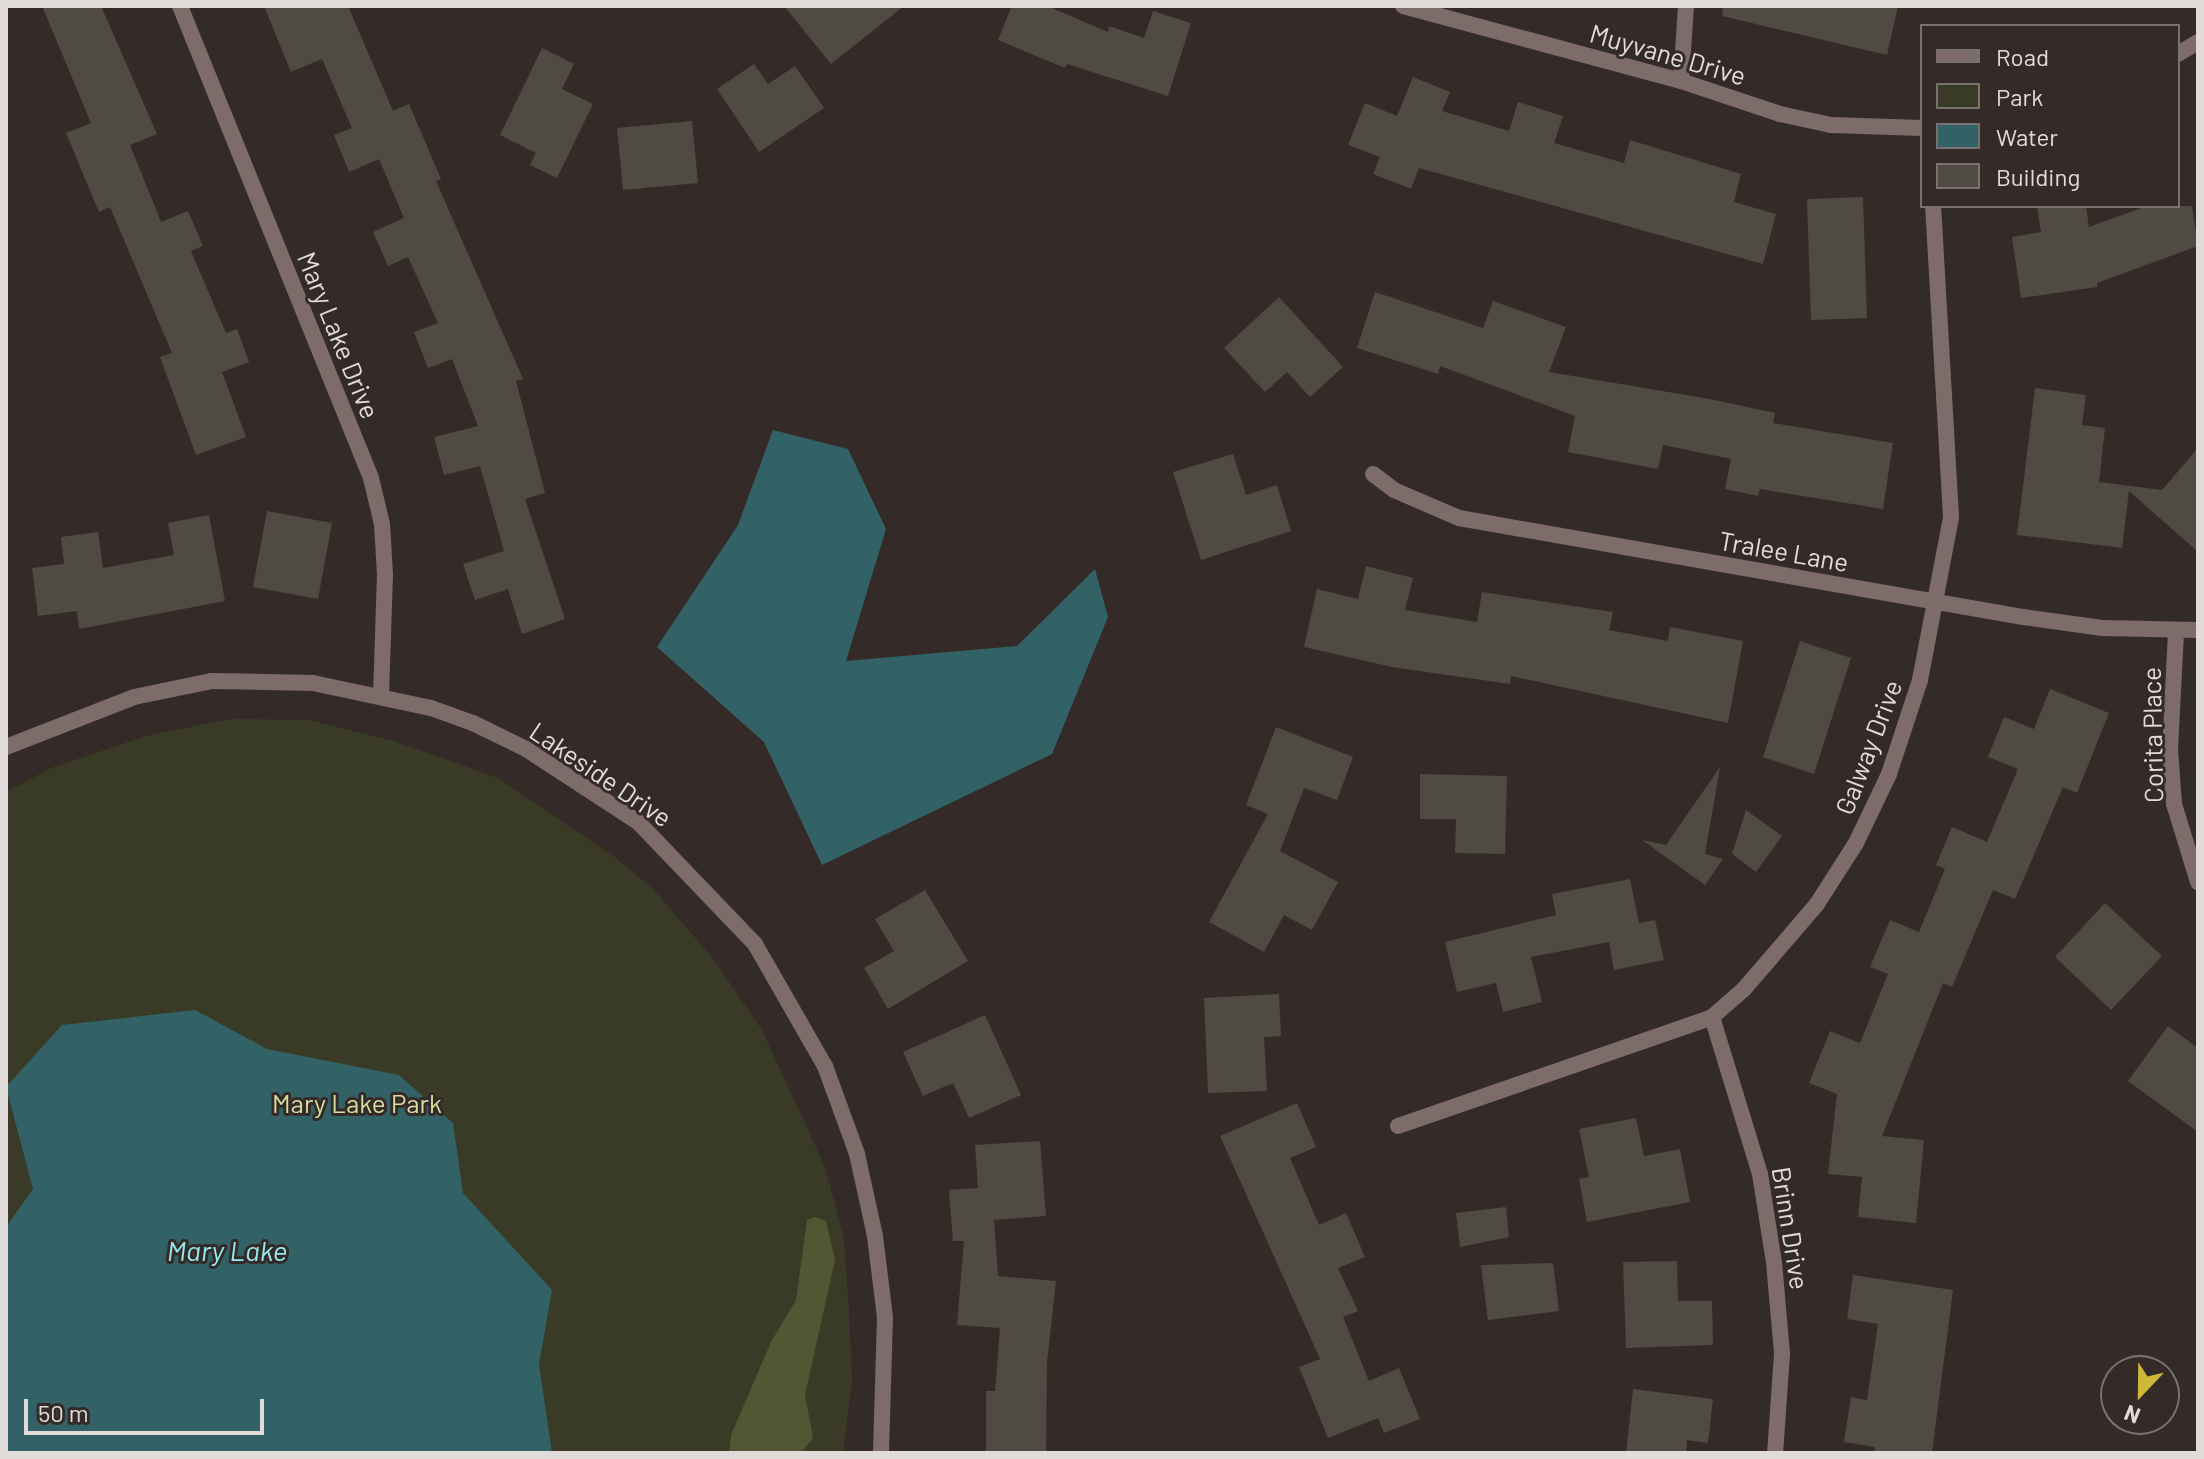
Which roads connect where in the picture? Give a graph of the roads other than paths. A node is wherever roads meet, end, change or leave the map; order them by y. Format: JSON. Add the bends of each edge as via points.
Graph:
{"nodes":[{"id":1,"x":180,"y":6,"type":"edge"},
{"id":2,"x":1403,"y":6,"type":"edge"},
{"id":3,"x":1686,"y":6,"type":"edge"},
{"id":4,"x":2198,"y":42,"type":"edge"},
{"id":5,"x":2180,"y":53,"type":"edge"},
{"id":6,"x":1681,"y":81,"type":"junction"},
{"id":7,"x":1920,"y":128,"type":"edge"},
{"id":8,"x":1933,"y":208,"type":"edge"},
{"id":9,"x":1373,"y":474,"type":"dead end"},
{"id":10,"x":1937,"y":602,"type":"junction"},
{"id":11,"x":2198,"y":630,"type":"edge"},
{"id":12,"x":2176,"y":632,"type":"junction"},
{"id":13,"x":381,"y":697,"type":"junction"},
{"id":14,"x":6,"y":747,"type":"edge"},
{"id":15,"x":2198,"y":882,"type":"edge"},
{"id":16,"x":1712,"y":1017,"type":"junction"},
{"id":17,"x":1398,"y":1126,"type":"dead end"},
{"id":18,"x":881,"y":1453,"type":"edge"},
{"id":19,"x":1775,"y":1453,"type":"edge"}],
"edges":[{"from":1,"to":13,"type":"street","name":"Mary Lake Drive","via":[[371,478],[382,524],[385,575]]},
{"from":2,"to":6,"type":"street","name":"Muyvane Drive"},
{"from":3,"to":6,"type":"street"},
{"from":4,"to":5,"type":"street"},
{"from":6,"to":7,"type":"street","name":"Muyvane Drive","via":[[1831,125]]},
{"from":8,"to":10,"type":"street","name":"Galway Drive","via":[[1951,449],[1951,517]]},
{"from":9,"to":10,"type":"street","name":"Tralee Lane","via":[[1394,490],[1459,518]]},
{"from":10,"to":12,"type":"street","name":"Tralee Lane","via":[[2102,628]]},
{"from":10,"to":16,"type":"street","name":"Galway Drive","via":[[1889,774],[1856,843],[1817,904]]},
{"from":11,"to":12,"type":"street","name":"Tralee Lane"},
{"from":12,"to":15,"type":"street","name":"Corita Place","via":[[2170,749],[2174,804]]},
{"from":13,"to":14,"type":"street","name":"Lakeside Drive","via":[[313,683],[212,681],[95,709]]},
{"from":13,"to":18,"type":"street","name":"Lakeside Drive","via":[[473,723],[568,775],[638,822],[755,944],[817,1047],[857,1154],[885,1317]]},
{"from":16,"to":17,"type":"street","name":"Galway Drive"},
{"from":16,"to":19,"type":"street","name":"Brinn Drive","via":[[1760,1174],[1774,1262],[1782,1354]]}]}
